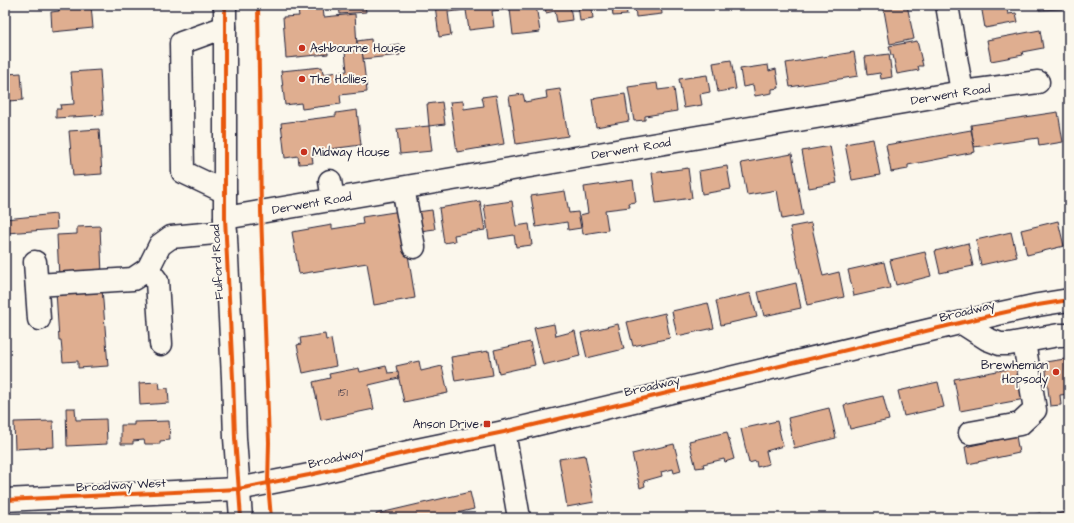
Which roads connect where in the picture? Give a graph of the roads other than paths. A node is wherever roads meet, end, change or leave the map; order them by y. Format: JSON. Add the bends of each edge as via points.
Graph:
{"nodes":[{"id":1,"x":225,"y":5,"type":"edge"},
{"id":2,"x":947,"y":5,"type":"edge"},
{"id":3,"x":225,"y":27,"type":"junction"},
{"id":4,"x":1038,"y":82,"type":"dead end"},
{"id":5,"x":962,"y":92,"type":"junction"},
{"id":6,"x":403,"y":188,"type":"junction"},
{"id":7,"x":225,"y":192,"type":"junction"},
{"id":8,"x":226,"y":225,"type":"junction"},
{"id":9,"x":414,"y":248,"type":"dead end"},
{"id":10,"x":35,"y":262,"type":"dead end"},
{"id":11,"x":148,"y":269,"type":"junction"},
{"id":12,"x":37,"y":285,"type":"junction"},
{"id":13,"x":1069,"y":300,"type":"edge"},
{"id":14,"x":39,"y":319,"type":"dead end"},
{"id":15,"x":962,"y":323,"type":"junction"},
{"id":16,"x":1069,"y":335,"type":"edge"},
{"id":17,"x":1024,"y":342,"type":"junction"},
{"id":18,"x":161,"y":344,"type":"dead end"},
{"id":19,"x":504,"y":432,"type":"junction"},
{"id":20,"x":970,"y":433,"type":"dead end"},
{"id":21,"x":238,"y":489,"type":"junction"},
{"id":22,"x":5,"y":500,"type":"edge"},
{"id":23,"x":241,"y":518,"type":"edge"},
{"id":24,"x":519,"y":518,"type":"edge"}],
"edges":[{"from":1,"to":3,"type":"street","name":"Fulford Road"},
{"from":2,"to":5,"type":"street"},
{"from":3,"to":7,"type":"street","name":"Fulford Road"},
{"from":3,"to":7,"type":"street","via":[[182,43],[182,172]]},
{"from":4,"to":5,"type":"street","name":"Derwent Road"},
{"from":5,"to":6,"type":"street","name":"Derwent Road"},
{"from":6,"to":8,"type":"street","name":"Derwent Road","via":[[331,190]]},
{"from":6,"to":9,"type":"street"},
{"from":7,"to":8,"type":"street","name":"Fulford Road"},
{"from":8,"to":11,"type":"street","name":"Derwent Road","via":[[171,237],[160,245]]},
{"from":8,"to":21,"type":"street","name":"Fulford Road"},
{"from":10,"to":12,"type":"street"},
{"from":11,"to":12,"type":"street","via":[[133,279]]},
{"from":11,"to":18,"type":"street","via":[[157,281]]},
{"from":12,"to":14,"type":"street"},
{"from":13,"to":15,"type":"street","name":"Broadway"},
{"from":15,"to":17,"type":"street","via":[[1000,344]]},
{"from":15,"to":19,"type":"street","name":"Broadway"},
{"from":16,"to":17,"type":"street"},
{"from":17,"to":20,"type":"street","via":[[1035,410],[1020,424]]},
{"from":19,"to":21,"type":"street","name":"Broadway"},
{"from":19,"to":24,"type":"street"},
{"from":21,"to":22,"type":"street","name":"Broadway West"},
{"from":21,"to":23,"type":"street","name":"Fulford Road"}]}
